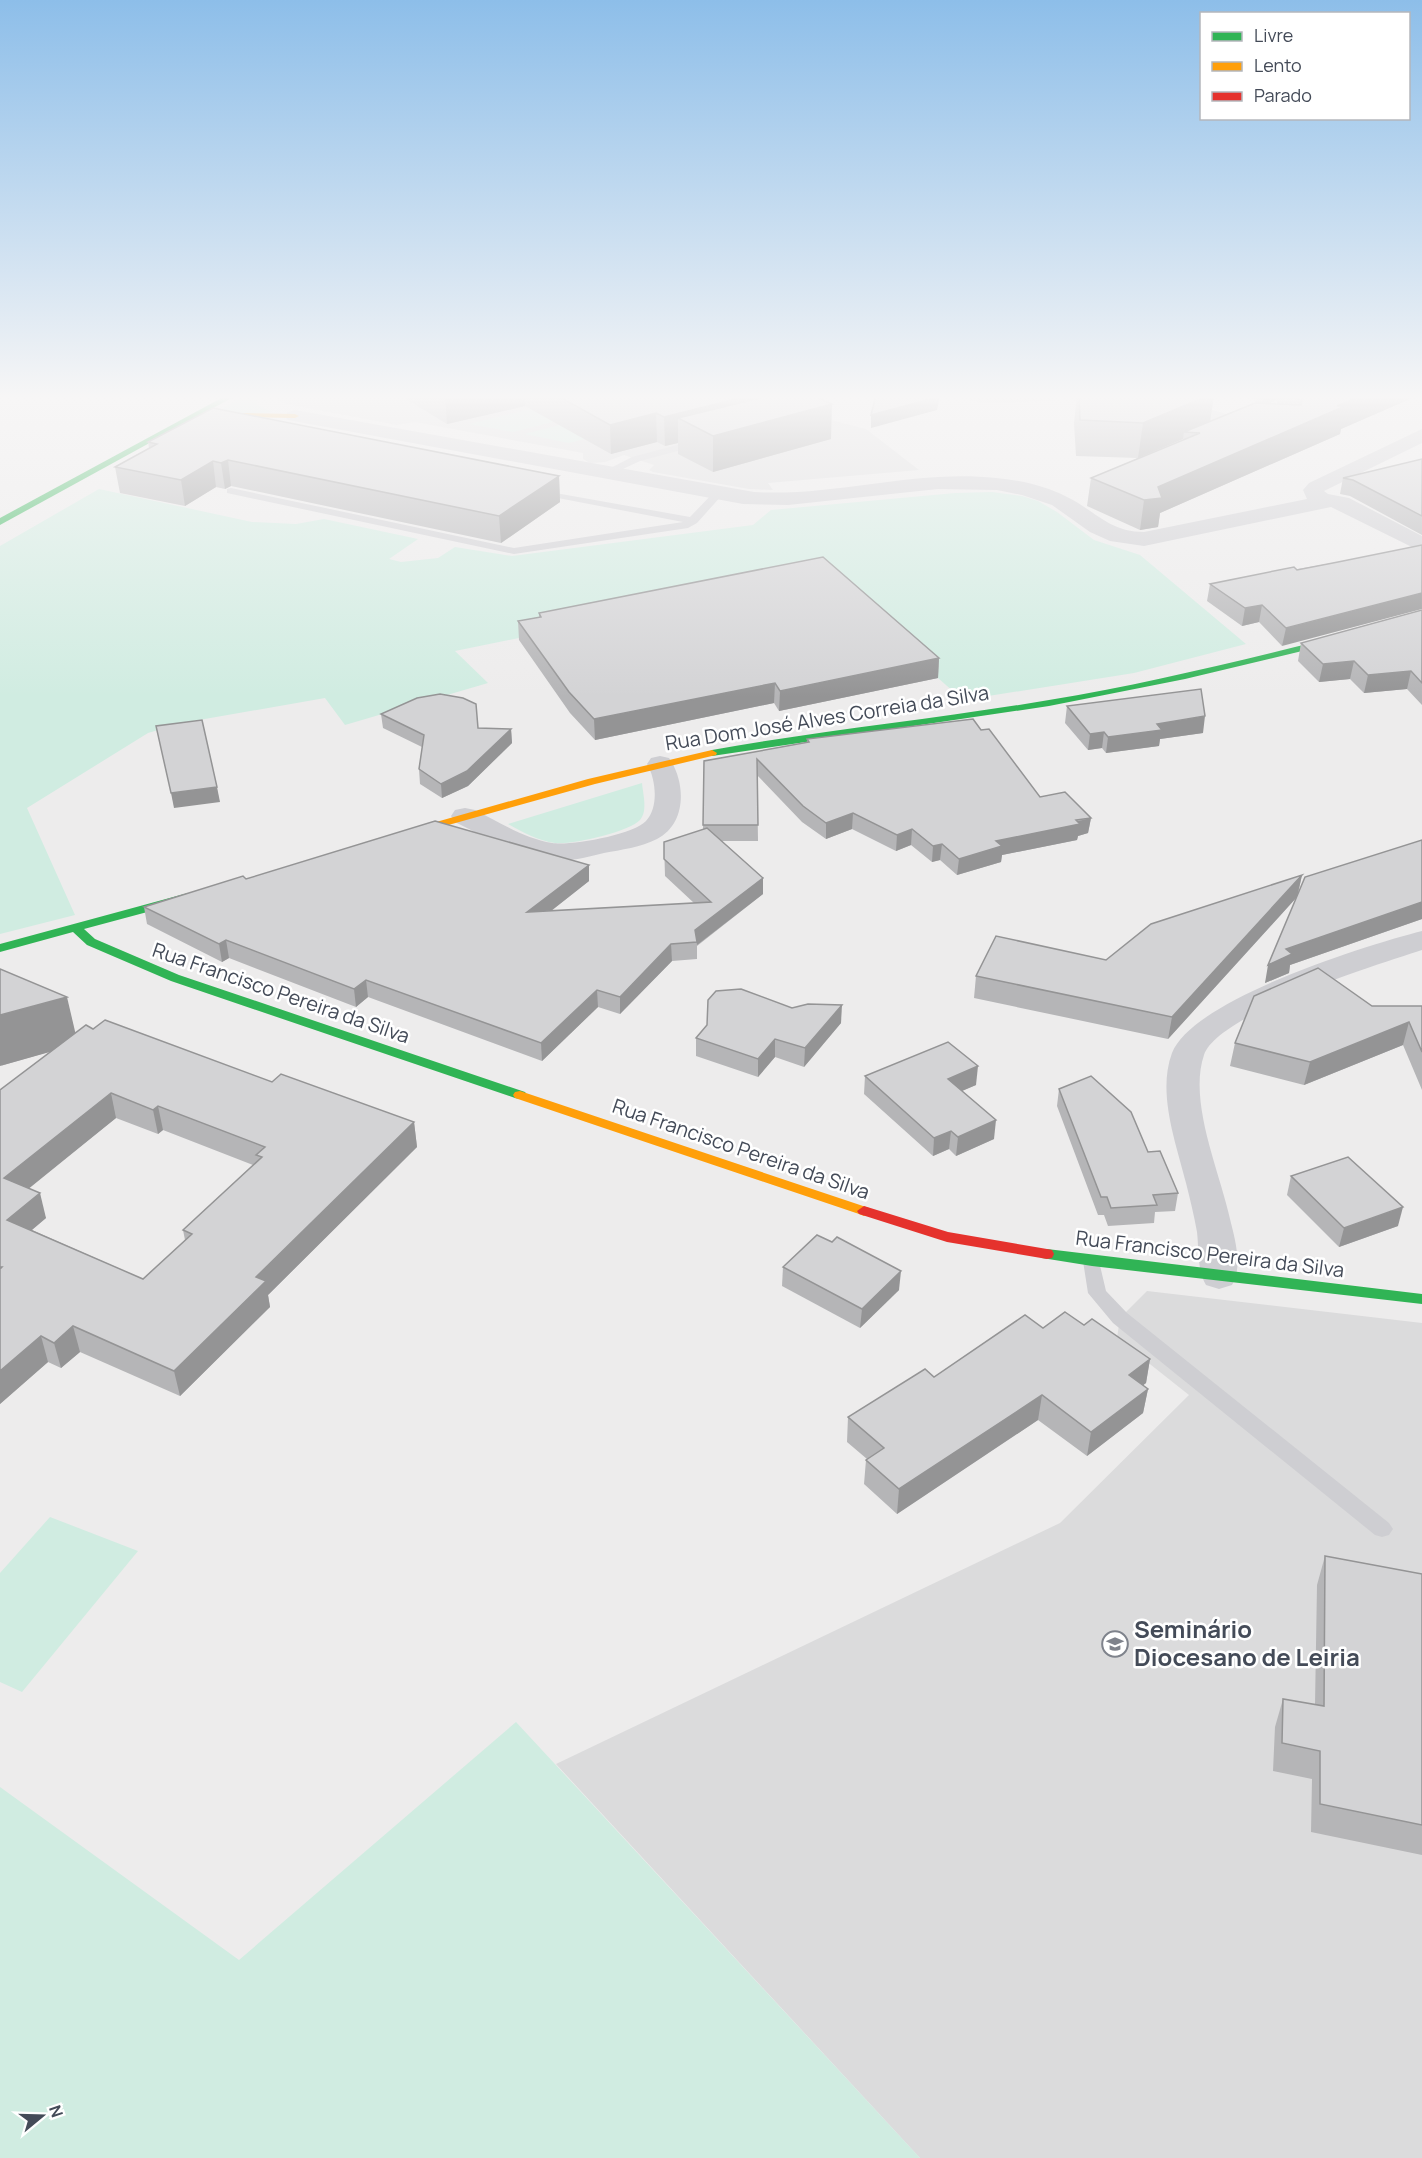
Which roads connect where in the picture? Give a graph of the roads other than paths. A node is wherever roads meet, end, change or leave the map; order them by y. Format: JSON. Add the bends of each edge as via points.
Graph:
{"nodes":[{"id":1,"x":48,"y":496,"type":"edge"},
{"id":2,"x":253,"y":496,"type":"edge"},
{"id":3,"x":562,"y":496,"type":"edge"},
{"id":4,"x":716,"y":496,"type":"edge"},
{"id":5,"x":742,"y":496,"type":"edge"},
{"id":6,"x":822,"y":496,"type":"edge"},
{"id":7,"x":1043,"y":496,"type":"edge"},
{"id":8,"x":1074,"y":496,"type":"edge"},
{"id":9,"x":1316,"y":496,"type":"edge"},
{"id":10,"x":1323,"y":501,"type":"junction"},
{"id":11,"x":1060,"y":502,"type":"junction"},
{"id":12,"x":693,"y":521,"type":"junction"},
{"id":13,"x":0,"y":522,"type":"edge"},
{"id":14,"x":1422,"y":545,"type":"edge"},
{"id":15,"x":1422,"y":617,"type":"edge"},
{"id":16,"x":660,"y":764,"type":"junction"},
{"id":17,"x":465,"y":816,"type":"junction"},
{"id":18,"x":386,"y":839,"type":"edge"},
{"id":19,"x":197,"y":894,"type":"edge"},
{"id":20,"x":77,"y":928,"type":"junction"},
{"id":21,"x":1422,"y":940,"type":"edge"},
{"id":22,"x":0,"y":948,"type":"edge"},
{"id":23,"x":1092,"y":1261,"type":"junction"},
{"id":24,"x":1219,"y":1275,"type":"junction"},
{"id":25,"x":1422,"y":1299,"type":"edge"},
{"id":26,"x":1382,"y":1529,"type":"dead end"}],
"edges":[{"from":1,"to":13,"type":"main road"},
{"from":2,"to":12,"type":"lane","via":[[514,551],[669,529]]},
{"from":3,"to":12,"type":"lane"},
{"from":4,"to":12,"type":"lane"},
{"from":5,"to":6,"type":"street","via":[[788,499]]},
{"from":7,"to":11,"type":"street"},
{"from":8,"to":11,"type":"street"},
{"from":9,"to":10,"type":"street"},
{"from":10,"to":11,"type":"street","via":[[1134,540],[1106,533]]},
{"from":10,"to":14,"type":"street","via":[[1341,502]]},
{"from":15,"to":16,"type":"main road","name":"Rua Dom José Alves Correia da Silva","via":[[1190,677],[1047,703],[809,736]]},
{"from":16,"to":17,"type":"main road","name":"Rua Dom José Alves Correia da Silva"},
{"from":16,"to":17,"type":"street","via":[[667,772],[668,790],[663,818],[649,832],[556,852],[526,845]]},
{"from":17,"to":18,"type":"main road","name":"Rua Dom José Alves Correia da Silva"},
{"from":19,"to":20,"type":"main road"},
{"from":20,"to":22,"type":"main road"},
{"from":20,"to":23,"type":"main road","name":"Rua Francisco Pereira da Silva","via":[[91,942],[175,978],[899,1223],[947,1237]]},
{"from":21,"to":24,"type":"street","via":[[1247,1006],[1220,1021],[1189,1051],[1184,1094],[1219,1248]]},
{"from":23,"to":24,"type":"main road","name":"Rua Francisco Pereira da Silva"},
{"from":23,"to":26,"type":"lane","via":[[1097,1293],[1120,1318]]},
{"from":24,"to":25,"type":"main road","name":"Rua Francisco Pereira da Silva"}]}
